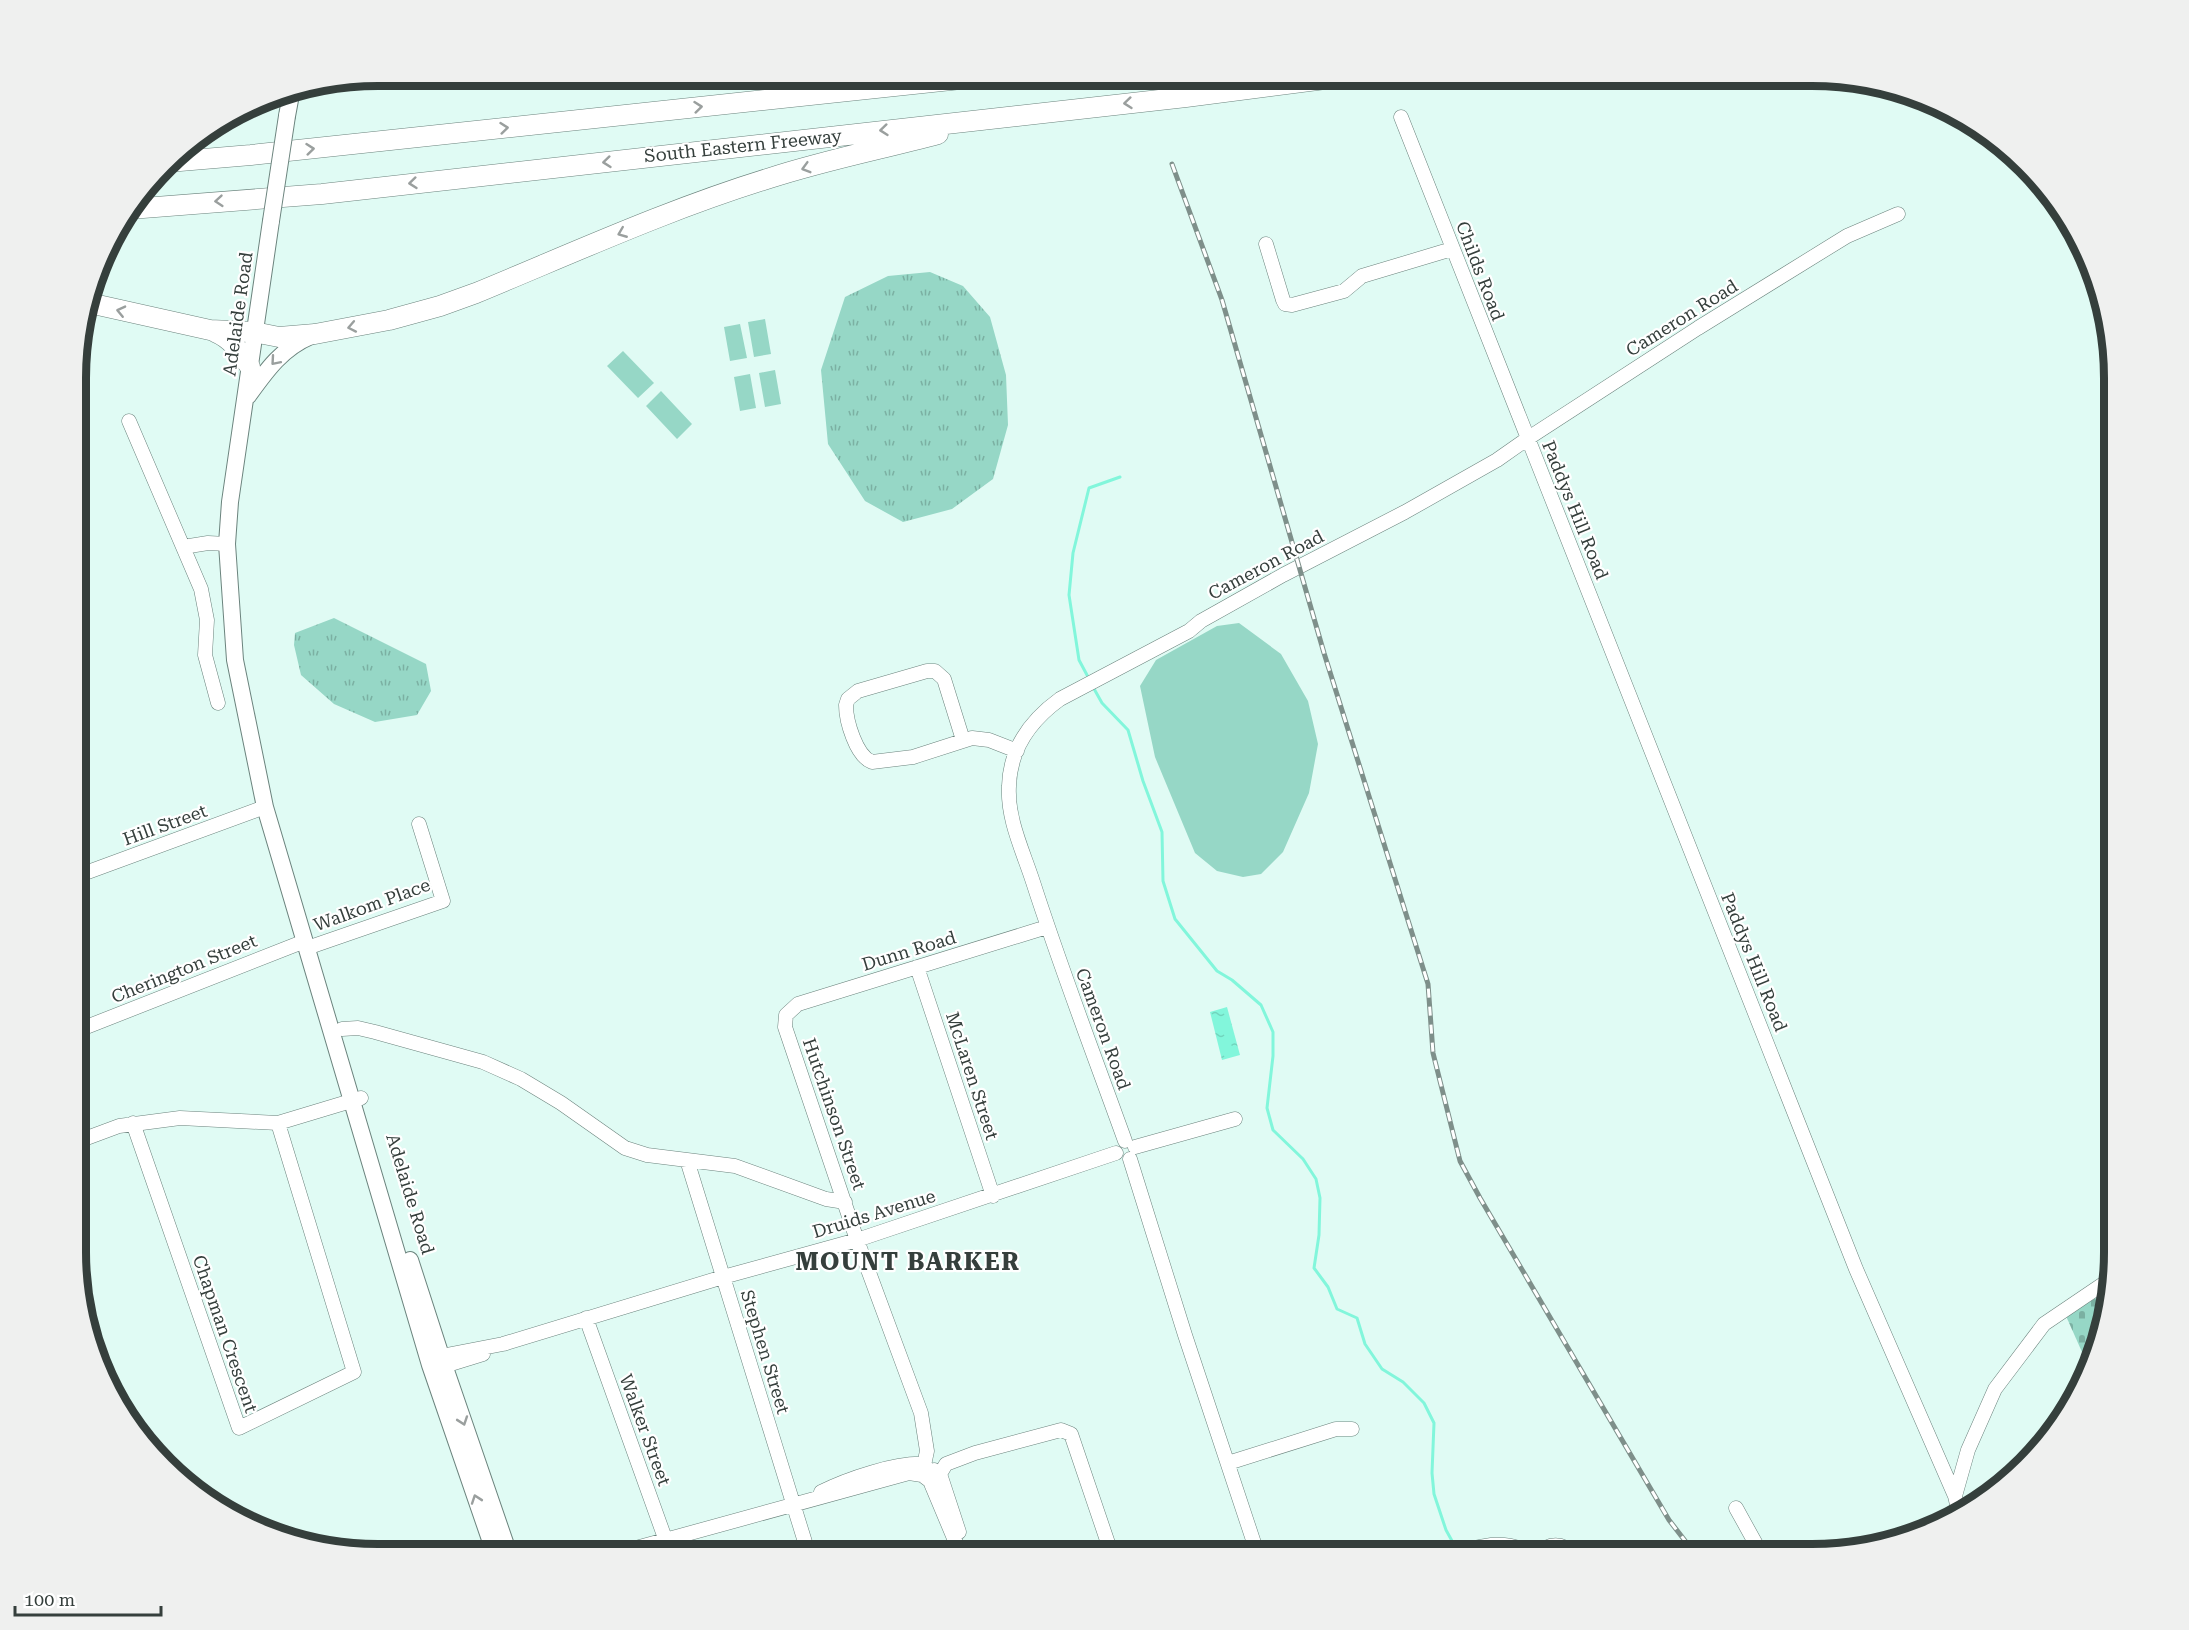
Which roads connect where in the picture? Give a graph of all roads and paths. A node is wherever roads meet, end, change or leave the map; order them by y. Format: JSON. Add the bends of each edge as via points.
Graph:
{"nodes":[{"id":1,"x":895,"y":86,"type":"edge"},
{"id":2,"x":1271,"y":86,"type":"edge"},
{"id":3,"x":290,"y":99,"type":"edge"},
{"id":4,"x":1005,"y":117,"type":"junction"},
{"id":5,"x":1401,"y":117,"type":"dead end"},
{"id":6,"x":182,"y":161,"type":"edge"},
{"id":7,"x":140,"y":208,"type":"edge"},
{"id":8,"x":1898,"y":214,"type":"dead end"},
{"id":9,"x":1266,"y":244,"type":"dead end"},
{"id":10,"x":1452,"y":249,"type":"junction"},
{"id":11,"x":95,"y":304,"type":"edge"},
{"id":12,"x":210,"y":330,"type":"junction"},
{"id":13,"x":254,"y":332,"type":"junction"},
{"id":14,"x":315,"y":334,"type":"junction"},
{"id":15,"x":250,"y":367,"type":"junction"},
{"id":16,"x":245,"y":399,"type":"junction"},
{"id":17,"x":129,"y":421,"type":"dead end"},
{"id":18,"x":1527,"y":439,"type":"junction"},
{"id":19,"x":227,"y":544,"type":"junction"},
{"id":20,"x":183,"y":547,"type":"junction"},
{"id":21,"x":218,"y":703,"type":"dead end"},
{"id":22,"x":963,"y":740,"type":"junction"},
{"id":23,"x":1017,"y":751,"type":"junction"},
{"id":24,"x":265,"y":807,"type":"junction"},
{"id":25,"x":419,"y":824,"type":"dead end"},
{"id":26,"x":86,"y":872,"type":"edge"},
{"id":27,"x":1047,"y":927,"type":"junction"},
{"id":28,"x":310,"y":944,"type":"junction"},
{"id":29,"x":917,"y":968,"type":"junction"},
{"id":30,"x":786,"y":1015,"type":"joint"},
{"id":31,"x":86,"y":1027,"type":"edge"},
{"id":32,"x":342,"y":1029,"type":"junction"},
{"id":33,"x":356,"y":1099,"type":"junction"},
{"id":34,"x":1235,"y":1119,"type":"dead end"},
{"id":35,"x":133,"y":1123,"type":"junction"},
{"id":36,"x":278,"y":1123,"type":"junction"},
{"id":37,"x":86,"y":1139,"type":"edge"},
{"id":38,"x":1130,"y":1149,"type":"junction"},
{"id":39,"x":687,"y":1160,"type":"junction"},
{"id":40,"x":993,"y":1196,"type":"junction"},
{"id":41,"x":846,"y":1202,"type":"junction"},
{"id":42,"x":857,"y":1240,"type":"junction"},
{"id":43,"x":723,"y":1277,"type":"junction"},
{"id":44,"x":2102,"y":1285,"type":"edge"},
{"id":45,"x":586,"y":1318,"type":"junction"},
{"id":46,"x":438,"y":1362,"type":"junction"},
{"id":47,"x":1352,"y":1429,"type":"dead end"},
{"id":48,"x":1228,"y":1463,"type":"junction"},
{"id":49,"x":923,"y":1469,"type":"junction"},
{"id":50,"x":940,"y":1474,"type":"junction"},
{"id":51,"x":1955,"y":1496,"type":"junction"},
{"id":52,"x":793,"y":1505,"type":"junction"},
{"id":53,"x":1957,"y":1505,"type":"edge"},
{"id":54,"x":1741,"y":1516,"type":"dead end"},
{"id":55,"x":492,"y":1544,"type":"edge"},
{"id":56,"x":505,"y":1544,"type":"edge"},
{"id":57,"x":667,"y":1544,"type":"edge"},
{"id":58,"x":681,"y":1544,"type":"edge"},
{"id":59,"x":805,"y":1544,"type":"edge"},
{"id":60,"x":956,"y":1544,"type":"edge"},
{"id":61,"x":962,"y":1544,"type":"edge"},
{"id":62,"x":1108,"y":1544,"type":"edge"},
{"id":63,"x":1254,"y":1544,"type":"edge"},
{"id":64,"x":1756,"y":1544,"type":"edge"}],
"edges":[{"from":6,"to":1,"type":"highway","one_way":true},
{"from":2,"to":4,"type":"highway","name":"South Eastern Freeway","one_way":true},
{"from":3,"to":13,"type":"main road","name":"Adelaide Road","bridge":true},
{"from":4,"to":7,"type":"highway","name":"South Eastern Freeway","one_way":true,"via":[[322,194]]},
{"from":4,"to":14,"type":"highway","one_way":true,"via":[[770,177],[440,306]]},
{"from":5,"to":10,"type":"street","name":"Childs Road"},
{"from":8,"to":18,"type":"street","name":"Cameron Road","via":[[1847,236]]},
{"from":9,"to":10,"type":"street","via":[[1283,300],[1292,305],[1344,291],[1362,276]]},
{"from":10,"to":18,"type":"street","name":"Childs Road"},
{"from":12,"to":11,"type":"highway","one_way":true},
{"from":12,"to":13,"type":"highway"},
{"from":12,"to":15,"type":"highway","via":[[225,336]]},
{"from":13,"to":14,"type":"highway","via":[[279,337]]},
{"from":13,"to":15,"type":"main road","name":"Adelaide Road"},
{"from":14,"to":16,"type":"main road","one_way":true,"via":[[284,351]]},
{"from":15,"to":16,"type":"main road","name":"Adelaide Road"},
{"from":16,"to":19,"type":"main road","name":"Adelaide Road","via":[[232,477]]},
{"from":17,"to":20,"type":"street"},
{"from":18,"to":23,"type":"street","name":"Cameron Road","via":[[1408,510],[1060,699],[1041,713]]},
{"from":18,"to":51,"type":"street","name":"Paddys Hill Road","via":[[1856,1269]]},
{"from":19,"to":20,"type":"street"},
{"from":19,"to":24,"type":"main road","name":"Adelaide Road","via":[[236,660]]},
{"from":20,"to":21,"type":"street","via":[[201,589],[207,620],[205,655]]},
{"from":22,"to":22,"type":"street","via":[[944,679],[935,671],[858,691],[846,705],[859,751],[872,762],[913,757]]},
{"from":22,"to":23,"type":"street","via":[[989,740]]},
{"from":23,"to":27,"type":"street","name":"Cameron Road","via":[[1009,785],[1013,825]]},
{"from":24,"to":26,"type":"street","name":"Hill Street"},
{"from":24,"to":28,"type":"main road","name":"Adelaide Road"},
{"from":25,"to":28,"type":"street","name":"Walkom Place","via":[[443,901]]},
{"from":27,"to":29,"type":"street","name":"Dunn Road"},
{"from":27,"to":38,"type":"street","name":"Cameron Road"},
{"from":28,"to":31,"type":"street","name":"Cherington Street"},
{"from":28,"to":32,"type":"main road","name":"Adelaide Road"},
{"from":28,"to":33,"type":"main road","name":"Adelaide Road"},
{"from":29,"to":30,"type":"street","name":"Dunn Road","via":[[798,1004]]},
{"from":29,"to":40,"type":"street","name":"McLaren Street"},
{"from":30,"to":41,"type":"street","name":"Hutchinson Street","via":[[785,1027]]},
{"from":32,"to":33,"type":"main road","name":"Adelaide Road"},
{"from":32,"to":39,"type":"street","via":[[362,1029],[483,1062],[561,1103],[625,1148]]},
{"from":33,"to":36,"type":"street"},
{"from":33,"to":46,"type":"main road","name":"Adelaide Road"},
{"from":34,"to":38,"type":"street"},
{"from":35,"to":36,"type":"street","via":[[180,1118]]},
{"from":35,"to":36,"type":"street","name":"Chapman Crescent","via":[[239,1428],[354,1372]]},
{"from":35,"to":37,"type":"street"},
{"from":38,"to":40,"type":"street","name":"Druids Avenue","via":[[1118,1144],[1116,1153]]},
{"from":38,"to":48,"type":"street","name":"Cameron Road"},
{"from":39,"to":41,"type":"street","via":[[735,1166],[826,1199]]},
{"from":39,"to":43,"type":"street","name":"Stephen Street"},
{"from":40,"to":42,"type":"street","name":"Druids Avenue"},
{"from":41,"to":42,"type":"street","name":"Hutchinson Street"},
{"from":42,"to":43,"type":"street","name":"Druids Avenue"},
{"from":42,"to":49,"type":"street","name":"Hutchinson Street","via":[[921,1413],[927,1451]]},
{"from":43,"to":45,"type":"street","name":"Druids Avenue"},
{"from":43,"to":52,"type":"street","name":"Stephen Street"},
{"from":44,"to":51,"type":"street","via":[[2044,1324],[1995,1389],[1968,1450]]},
{"from":45,"to":46,"type":"street","name":"Druids Avenue"},
{"from":45,"to":57,"type":"street","name":"Walker Street"},
{"from":55,"to":46,"type":"main road","name":"Adelaide Road","one_way":true},
{"from":46,"to":56,"type":"main road","name":"Adelaide Road","one_way":true},
{"from":47,"to":48,"type":"street","via":[[1336,1429]]},
{"from":48,"to":63,"type":"street","name":"Cameron Road"},
{"from":49,"to":50,"type":"street"},
{"from":49,"to":52,"type":"street","via":[[910,1463],[845,1482]]},
{"from":49,"to":60,"type":"street"},
{"from":50,"to":61,"type":"street"},
{"from":50,"to":62,"type":"street","via":[[946,1464],[975,1453],[1061,1430],[1071,1434]]},
{"from":51,"to":53,"type":"street","name":"Paddys Hill Road"},
{"from":52,"to":58,"type":"street"},
{"from":52,"to":59,"type":"street","name":"Stephen Street"},
{"from":54,"to":64,"type":"street"}]}
